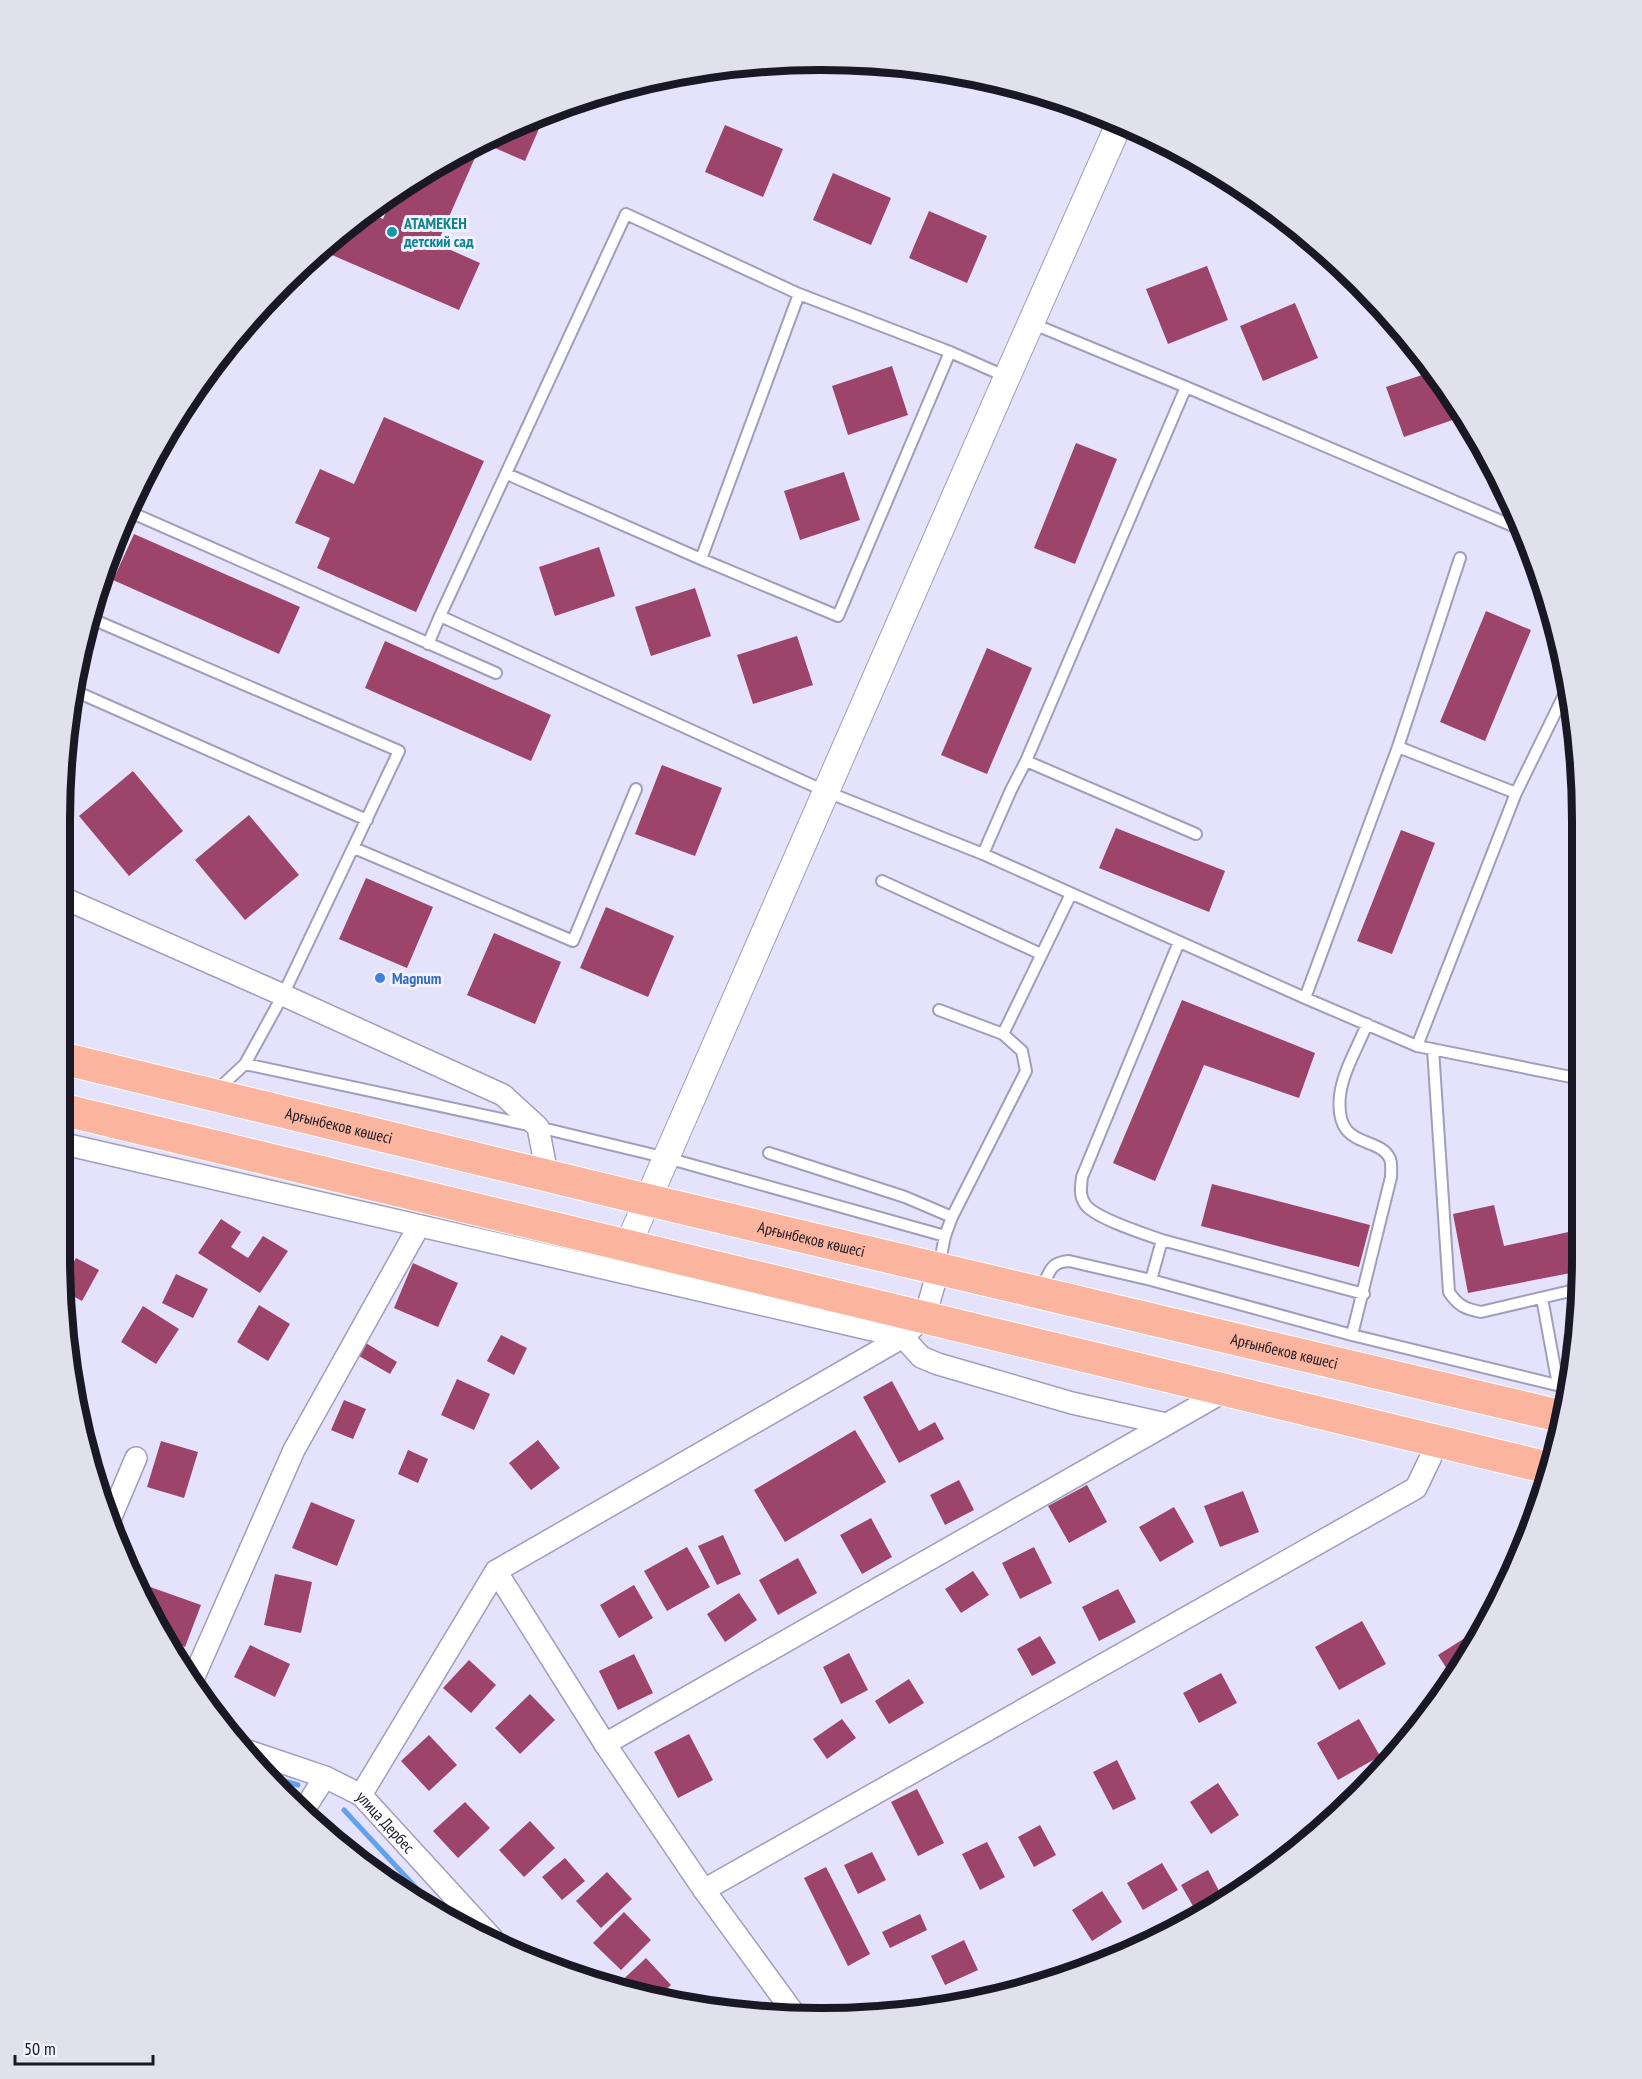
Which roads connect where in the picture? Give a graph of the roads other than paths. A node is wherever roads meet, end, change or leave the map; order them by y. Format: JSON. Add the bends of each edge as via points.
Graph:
{"nodes":[{"id":1,"x":1116,"y":131,"type":"edge"},
{"id":2,"x":799,"y":294,"type":"junction"},
{"id":3,"x":1031,"y":323,"type":"junction"},
{"id":4,"x":950,"y":352,"type":"junction"},
{"id":5,"x":1007,"y":377,"type":"junction"},
{"id":6,"x":1186,"y":387,"type":"junction"},
{"id":7,"x":507,"y":474,"type":"junction"},
{"id":8,"x":136,"y":515,"type":"edge"},
{"id":9,"x":1510,"y":525,"type":"edge"},
{"id":10,"x":1461,"y":558,"type":"dead end"},
{"id":11,"x":701,"y":559,"type":"junction"},
{"id":12,"x":440,"y":616,"type":"junction"},
{"id":13,"x":98,"y":621,"type":"edge"},
{"id":14,"x":428,"y":644,"type":"junction"},
{"id":15,"x":496,"y":673,"type":"dead end"},
{"id":16,"x":82,"y":694,"type":"edge"},
{"id":17,"x":1561,"y":701,"type":"edge"},
{"id":18,"x":1398,"y":747,"type":"junction"},
{"id":19,"x":1026,"y":761,"type":"junction"},
{"id":20,"x":636,"y":789,"type":"dead end"},
{"id":21,"x":827,"y":792,"type":"junction"},
{"id":22,"x":1516,"y":794,"type":"junction"},
{"id":23,"x":367,"y":820,"type":"junction"},
{"id":24,"x":1196,"y":834,"type":"dead end"},
{"id":25,"x":354,"y":848,"type":"junction"},
{"id":26,"x":983,"y":854,"type":"junction"},
{"id":27,"x":882,"y":881,"type":"dead end"},
{"id":28,"x":1071,"y":894,"type":"junction"},
{"id":29,"x":70,"y":901,"type":"edge"},
{"id":30,"x":1179,"y":942,"type":"junction"},
{"id":31,"x":1041,"y":954,"type":"junction"},
{"id":32,"x":283,"y":995,"type":"junction"},
{"id":33,"x":1305,"y":998,"type":"junction"},
{"id":34,"x":939,"y":1010,"type":"dead end"},
{"id":35,"x":1367,"y":1024,"type":"junction"},
{"id":36,"x":1003,"y":1034,"type":"junction"},
{"id":37,"x":1417,"y":1046,"type":"junction"},
{"id":38,"x":1432,"y":1049,"type":"junction"},
{"id":39,"x":70,"y":1060,"type":"edge"},
{"id":40,"x":245,"y":1064,"type":"junction"},
{"id":41,"x":1572,"y":1077,"type":"edge"},
{"id":42,"x":213,"y":1094,"type":"junction"},
{"id":43,"x":70,"y":1111,"type":"edge"},
{"id":44,"x":538,"y":1127,"type":"junction"},
{"id":45,"x":70,"y":1145,"type":"edge"},
{"id":46,"x":769,"y":1153,"type":"dead end"},
{"id":47,"x":667,"y":1158,"type":"junction"},
{"id":48,"x":547,"y":1174,"type":"junction"},
{"id":49,"x":648,"y":1200,"type":"junction"},
{"id":50,"x":952,"y":1216,"type":"junction"},
{"id":51,"x":419,"y":1226,"type":"junction"},
{"id":52,"x":945,"y":1236,"type":"junction"},
{"id":53,"x":1162,"y":1240,"type":"junction"},
{"id":54,"x":628,"y":1245,"type":"junction"},
{"id":55,"x":939,"y":1268,"type":"junction"},
{"id":56,"x":1151,"y":1280,"type":"junction"},
{"id":57,"x":1571,"y":1291,"type":"edge"},
{"id":58,"x":1041,"y":1292,"type":"junction"},
{"id":59,"x":1364,"y":1294,"type":"junction"},
{"id":60,"x":1542,"y":1298,"type":"junction"},
{"id":61,"x":914,"y":1326,"type":"junction"},
{"id":62,"x":1352,"y":1335,"type":"junction"},
{"id":63,"x":1562,"y":1377,"type":"edge"},
{"id":64,"x":1560,"y":1386,"type":"edge"},
{"id":65,"x":1225,"y":1391,"type":"junction"},
{"id":66,"x":1554,"y":1416,"type":"edge"},
{"id":67,"x":1166,"y":1424,"type":"junction"},
{"id":68,"x":1438,"y":1442,"type":"junction"},
{"id":69,"x":136,"y":1458,"type":"dead end"},
{"id":70,"x":1542,"y":1466,"type":"edge"},
{"id":71,"x":114,"y":1509,"type":"edge"},
{"id":72,"x":496,"y":1571,"type":"junction"},
{"id":73,"x":196,"y":1673,"type":"edge"},
{"id":74,"x":605,"y":1744,"type":"junction"},
{"id":75,"x":258,"y":1755,"type":"edge"},
{"id":76,"x":325,"y":1777,"type":"junction"},
{"id":77,"x":361,"y":1796,"type":"junction"},
{"id":78,"x":307,"y":1805,"type":"edge"},
{"id":79,"x":704,"y":1890,"type":"junction"},
{"id":80,"x":482,"y":1927,"type":"edge"},
{"id":81,"x":790,"y":2007,"type":"edge"}],
"edges":[{"from":1,"to":3,"type":"street"},
{"from":2,"to":4,"type":"lane"},
{"from":2,"to":7,"type":"lane","via":[[626,214]]},
{"from":2,"to":11,"type":"lane"},
{"from":3,"to":5,"type":"street"},
{"from":3,"to":6,"type":"lane"},
{"from":4,"to":5,"type":"lane"},
{"from":4,"to":11,"type":"lane","via":[[838,616]]},
{"from":5,"to":21,"type":"street"},
{"from":6,"to":9,"type":"lane"},
{"from":6,"to":19,"type":"lane"},
{"from":7,"to":11,"type":"lane"},
{"from":7,"to":12,"type":"lane"},
{"from":8,"to":14,"type":"lane"},
{"from":10,"to":18,"type":"lane"},
{"from":12,"to":14,"type":"lane"},
{"from":12,"to":21,"type":"lane"},
{"from":13,"to":23,"type":"lane","via":[[399,751]]},
{"from":14,"to":15,"type":"lane"},
{"from":16,"to":23,"type":"lane"},
{"from":17,"to":22,"type":"lane"},
{"from":18,"to":22,"type":"lane"},
{"from":18,"to":33,"type":"lane"},
{"from":19,"to":24,"type":"lane"},
{"from":19,"to":26,"type":"lane"},
{"from":20,"to":25,"type":"lane","via":[[573,941]]},
{"from":21,"to":26,"type":"lane"},
{"from":21,"to":47,"type":"street"},
{"from":22,"to":37,"type":"lane"},
{"from":23,"to":25,"type":"lane"},
{"from":25,"to":32,"type":"lane"},
{"from":26,"to":28,"type":"lane"},
{"from":27,"to":31,"type":"lane"},
{"from":28,"to":30,"type":"lane"},
{"from":28,"to":31,"type":"lane"},
{"from":29,"to":32,"type":"street"},
{"from":30,"to":33,"type":"lane"},
{"from":30,"to":53,"type":"lane","via":[[1082,1177],[1080,1193],[1085,1205],[1096,1214]]},
{"from":31,"to":36,"type":"lane"},
{"from":32,"to":40,"type":"lane"},
{"from":32,"to":44,"type":"street","via":[[503,1095]]},
{"from":33,"to":35,"type":"lane"},
{"from":34,"to":36,"type":"lane"},
{"from":35,"to":37,"type":"lane"},
{"from":35,"to":59,"type":"lane","via":[[1340,1095],[1341,1118],[1348,1133],[1384,1150],[1391,1160],[1391,1177]]},
{"from":36,"to":50,"type":"lane","via":[[1023,1051],[1026,1071]]},
{"from":37,"to":38,"type":"lane"},
{"from":38,"to":41,"type":"lane"},
{"from":38,"to":60,"type":"lane","via":[[1449,1292],[1466,1309],[1481,1312]]},
{"from":39,"to":42,"type":"main road","name":"Арғынбеков көшесі"},
{"from":40,"to":42,"type":"lane"},
{"from":40,"to":44,"type":"lane"},
{"from":42,"to":48,"type":"main road","name":"Арғынбеков көшесі"},
{"from":43,"to":54,"type":"main road"},
{"from":44,"to":47,"type":"lane"},
{"from":44,"to":48,"type":"street"},
{"from":45,"to":51,"type":"street"},
{"from":46,"to":50,"type":"lane"},
{"from":47,"to":49,"type":"street"},
{"from":47,"to":52,"type":"lane"},
{"from":48,"to":49,"type":"main road","name":"Арғынбеков көшесі"},
{"from":49,"to":54,"type":"street"},
{"from":49,"to":55,"type":"main road","name":"Арғынбеков көшесі"},
{"from":50,"to":52,"type":"lane"},
{"from":51,"to":61,"type":"street"},
{"from":51,"to":73,"type":"street","via":[[294,1450]]},
{"from":52,"to":55,"type":"lane"},
{"from":53,"to":56,"type":"lane"},
{"from":53,"to":59,"type":"lane"},
{"from":54,"to":61,"type":"main road"},
{"from":55,"to":58,"type":"main road","name":"Арғынбеков көшесі"},
{"from":55,"to":61,"type":"street"},
{"from":56,"to":58,"type":"lane","via":[[1060,1261],[1053,1265]]},
{"from":56,"to":62,"type":"lane"},
{"from":57,"to":60,"type":"lane"},
{"from":58,"to":66,"type":"main road","name":"Арғынбеков көшесі"},
{"from":59,"to":62,"type":"lane"},
{"from":60,"to":63,"type":"lane"},
{"from":61,"to":65,"type":"main road"},
{"from":61,"to":67,"type":"street","via":[[921,1357],[938,1364],[1072,1403]]},
{"from":61,"to":72,"type":"street"},
{"from":62,"to":64,"type":"lane"},
{"from":65,"to":67,"type":"street"},
{"from":65,"to":68,"type":"main road"},
{"from":67,"to":74,"type":"street"},
{"from":68,"to":70,"type":"main road"},
{"from":68,"to":79,"type":"street","via":[[1416,1488]]},
{"from":69,"to":71,"type":"street"},
{"from":72,"to":74,"type":"street"},
{"from":72,"to":77,"type":"street"},
{"from":74,"to":79,"type":"street"},
{"from":75,"to":76,"type":"street","name":"улица Дербес"},
{"from":76,"to":77,"type":"street","name":"улица Дербес"},
{"from":76,"to":78,"type":"street"},
{"from":77,"to":80,"type":"street","name":"улица Дербес"},
{"from":79,"to":81,"type":"street"}]}
